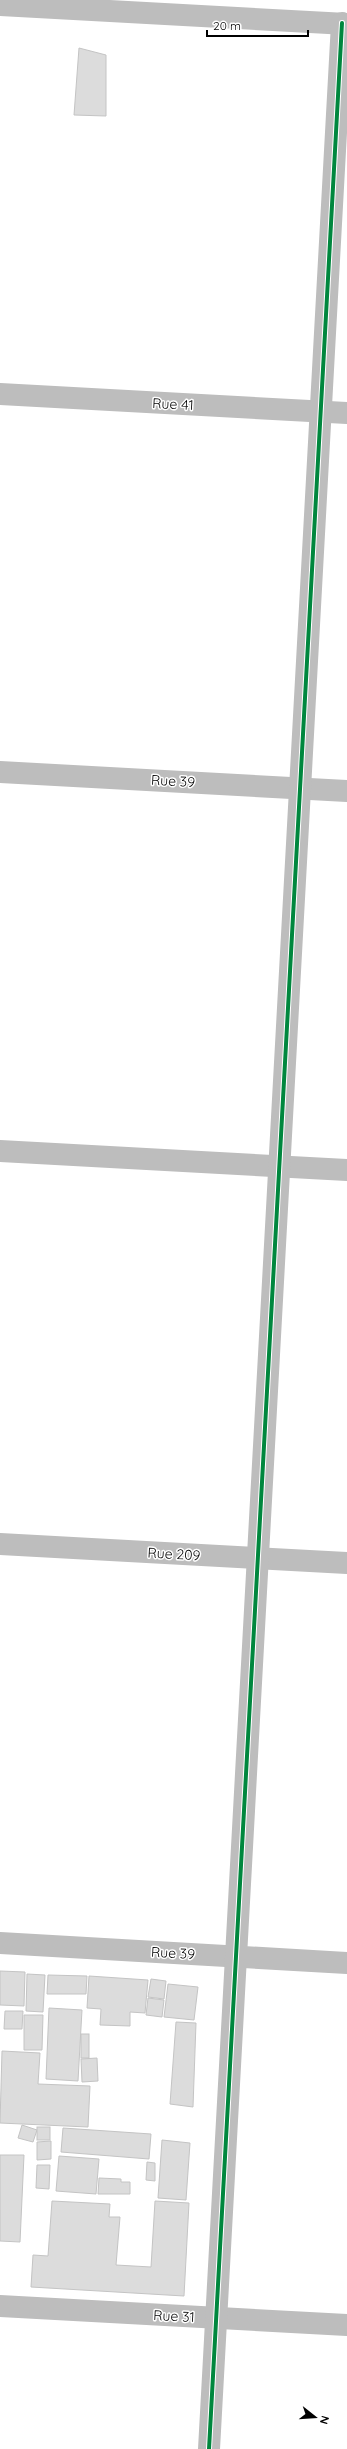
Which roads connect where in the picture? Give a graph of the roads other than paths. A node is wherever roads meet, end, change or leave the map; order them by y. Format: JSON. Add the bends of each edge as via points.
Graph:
{"nodes":[{"id":1,"x":0,"y":5,"type":"edge"},
{"id":2,"x":345,"y":23,"type":"edge"},
{"id":3,"x":0,"y":394,"type":"edge"},
{"id":4,"x":321,"y":412,"type":"junction"},
{"id":5,"x":347,"y":413,"type":"edge"},
{"id":6,"x":0,"y":772,"type":"edge"},
{"id":7,"x":301,"y":789,"type":"junction"},
{"id":8,"x":347,"y":791,"type":"edge"},
{"id":9,"x":0,"y":1151,"type":"edge"},
{"id":10,"x":280,"y":1166,"type":"junction"},
{"id":11,"x":347,"y":1170,"type":"edge"},
{"id":12,"x":0,"y":1544,"type":"edge"},
{"id":13,"x":258,"y":1558,"type":"junction"},
{"id":14,"x":347,"y":1563,"type":"edge"},
{"id":15,"x":0,"y":1944,"type":"edge"},
{"id":16,"x":236,"y":1956,"type":"junction"},
{"id":17,"x":347,"y":1963,"type":"edge"},
{"id":18,"x":0,"y":2306,"type":"edge"},
{"id":19,"x":217,"y":2318,"type":"junction"},
{"id":20,"x":347,"y":2325,"type":"edge"},
{"id":21,"x":209,"y":2449,"type":"edge"}],
"edges":[{"from":1,"to":2,"type":"street"},
{"from":2,"to":4,"type":"street"},
{"from":3,"to":4,"type":"street","name":"Rue 41"},
{"from":4,"to":5,"type":"street","name":"Rue 41"},
{"from":4,"to":7,"type":"street"},
{"from":6,"to":7,"type":"street","name":"Rue 39"},
{"from":7,"to":8,"type":"street","name":"Rue 39"},
{"from":7,"to":10,"type":"street"},
{"from":9,"to":10,"type":"street"},
{"from":10,"to":11,"type":"street"},
{"from":10,"to":13,"type":"street"},
{"from":12,"to":13,"type":"street","name":"Rue 209"},
{"from":13,"to":14,"type":"street","name":"Rue 209"},
{"from":13,"to":16,"type":"street"},
{"from":15,"to":16,"type":"street","name":"Rue 39"},
{"from":16,"to":17,"type":"street","name":"Rue 39"},
{"from":16,"to":19,"type":"street"},
{"from":18,"to":19,"type":"street","name":"Rue 31"},
{"from":19,"to":20,"type":"street","name":"Rue 31"},
{"from":19,"to":21,"type":"street"}]}
